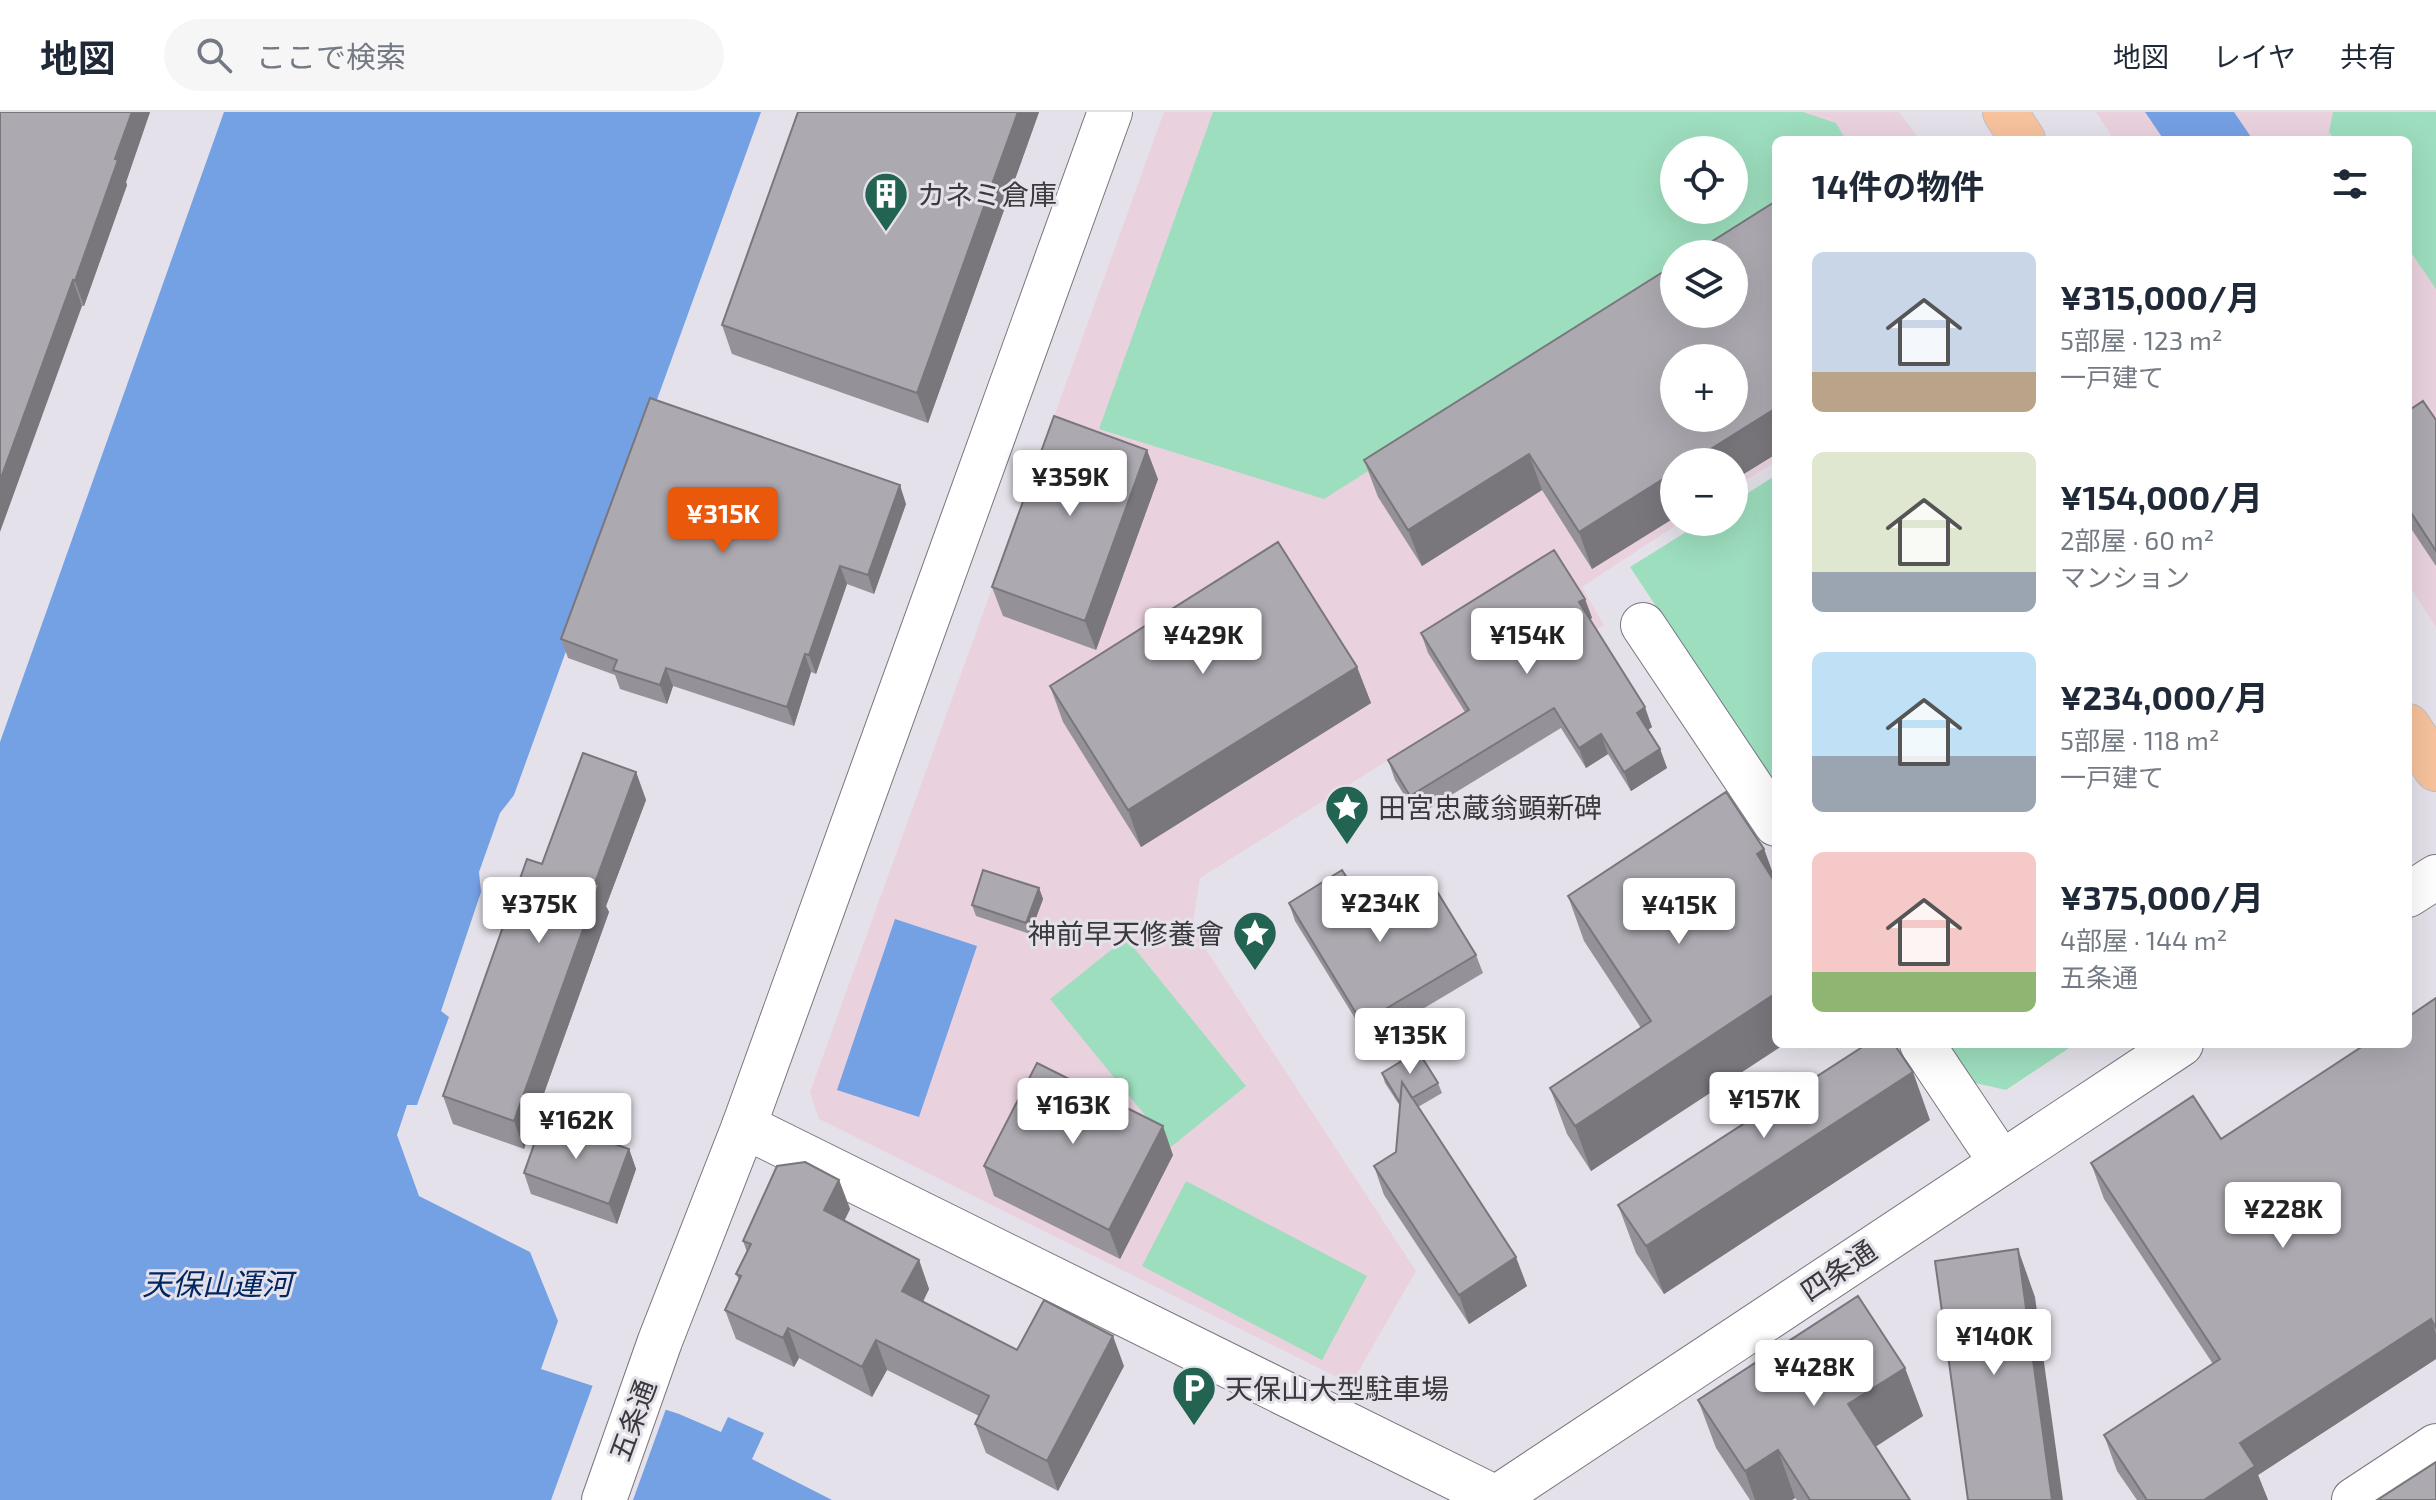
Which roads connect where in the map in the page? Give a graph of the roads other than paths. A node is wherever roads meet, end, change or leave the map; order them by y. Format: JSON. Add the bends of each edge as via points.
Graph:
{"nodes":[{"id":1,"x":1110,"y":112,"type":"edge"},
{"id":2,"x":2005,"y":112,"type":"edge"},
{"id":3,"x":2020,"y":136,"type":"edge"},
{"id":4,"x":1643,"y":625,"type":"dead end"},
{"id":5,"x":2412,"y":732,"type":"edge"},
{"id":6,"x":2436,"y":769,"type":"edge"},
{"id":7,"x":1772,"y":818,"type":"edge"},
{"id":8,"x":2436,"y":877,"type":"edge"},
{"id":9,"x":2412,"y":892,"type":"edge"},
{"id":10,"x":1925,"y":1048,"type":"edge"},
{"id":11,"x":2175,"y":1048,"type":"edge"},
{"id":12,"x":744,"y":1126,"type":"junction"},
{"id":13,"x":2001,"y":1162,"type":"junction"},
{"id":14,"x":2436,"y":1446,"type":"edge"},
{"id":15,"x":1498,"y":1499,"type":"edge"},
{"id":16,"x":604,"y":1500,"type":"edge"},
{"id":17,"x":2354,"y":1500,"type":"edge"}],
"edges":[{"from":1,"to":12,"type":"street","name":"五条通"},
{"from":2,"to":3,"type":"main road"},
{"from":4,"to":7,"type":"street"},
{"from":5,"to":6,"type":"main road"},
{"from":8,"to":9,"type":"street"},
{"from":10,"to":13,"type":"street"},
{"from":11,"to":13,"type":"street","name":"四条通"},
{"from":12,"to":15,"type":"street"},
{"from":12,"to":16,"type":"street","name":"五条通"},
{"from":13,"to":15,"type":"street","name":"四条通"},
{"from":14,"to":17,"type":"street"}]}
